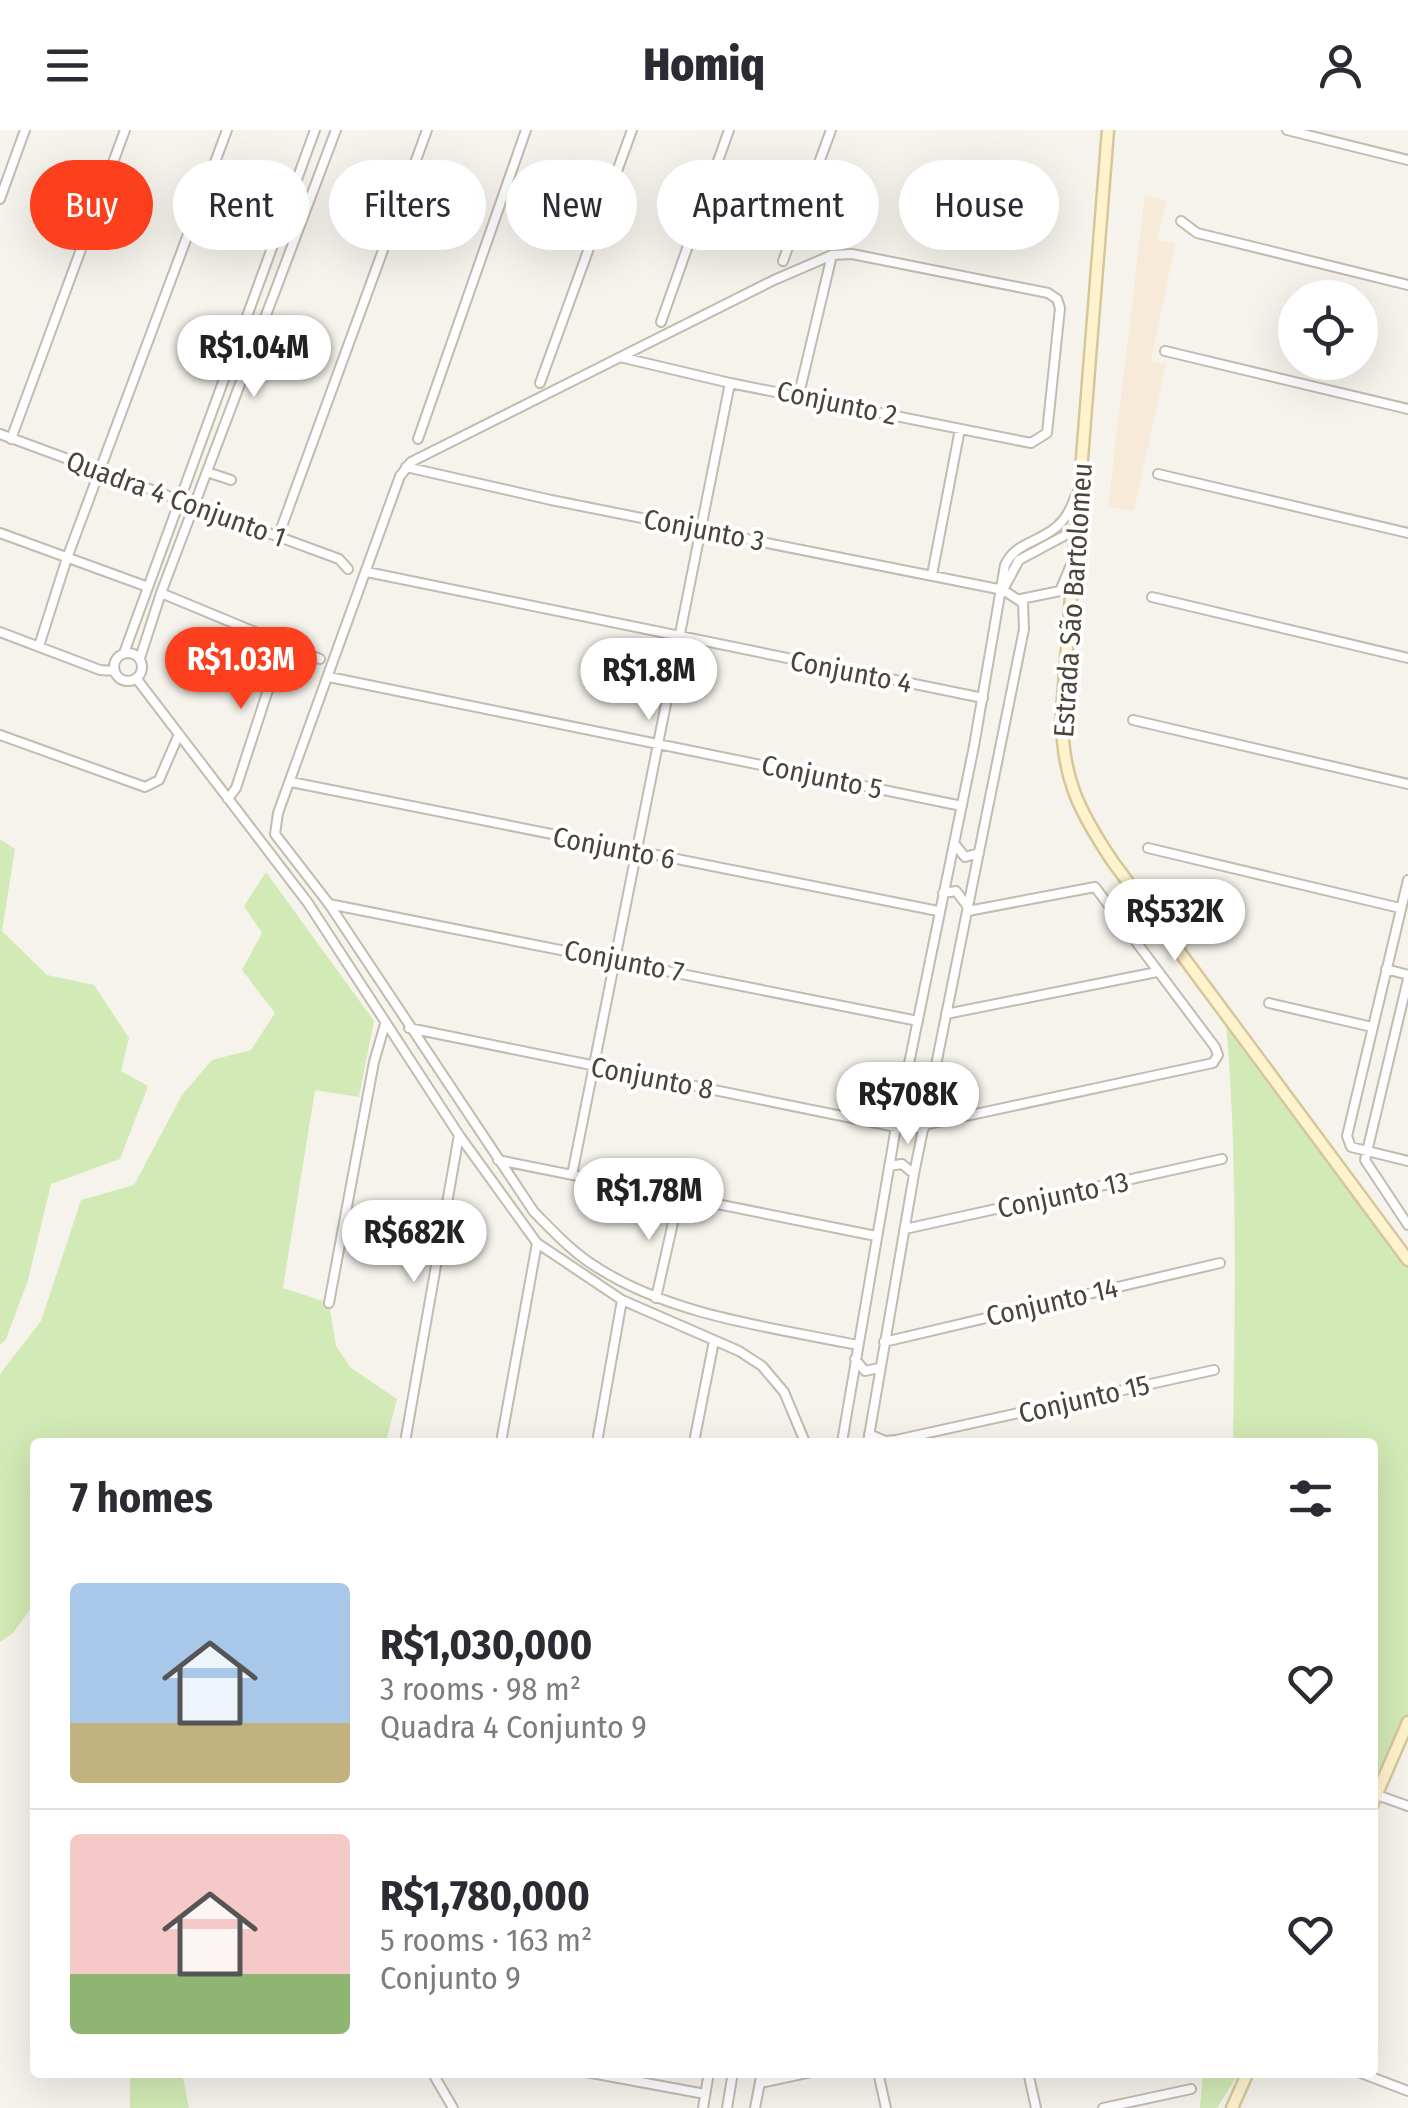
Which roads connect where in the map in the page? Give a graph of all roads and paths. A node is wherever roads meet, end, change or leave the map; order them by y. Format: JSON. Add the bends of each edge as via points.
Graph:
{"nodes":[{"id":1,"x":25,"y":130,"type":"edge"},
{"id":2,"x":125,"y":130,"type":"edge"},
{"id":3,"x":227,"y":130,"type":"edge"},
{"id":4,"x":316,"y":130,"type":"edge"},
{"id":5,"x":336,"y":130,"type":"edge"},
{"id":6,"x":427,"y":130,"type":"edge"},
{"id":7,"x":526,"y":130,"type":"edge"},
{"id":8,"x":632,"y":130,"type":"edge"},
{"id":9,"x":730,"y":130,"type":"edge"},
{"id":10,"x":830,"y":130,"type":"edge"},
{"id":11,"x":1108,"y":130,"type":"edge"},
{"id":12,"x":1286,"y":130,"type":"edge"},
{"id":13,"x":1408,"y":160,"type":"edge"},
{"id":14,"x":0,"y":198,"type":"edge"},
{"id":15,"x":1180,"y":221,"type":"dead end"},
{"id":16,"x":832,"y":255,"type":"junction"},
{"id":17,"x":783,"y":261,"type":"dead end"},
{"id":18,"x":1408,"y":285,"type":"edge"},
{"id":19,"x":661,"y":322,"type":"dead end"},
{"id":20,"x":1165,"y":351,"type":"dead end"},
{"id":21,"x":624,"y":358,"type":"junction"},
{"id":22,"x":540,"y":383,"type":"dead end"},
{"id":23,"x":730,"y":383,"type":"junction"},
{"id":24,"x":799,"y":394,"type":"junction"},
{"id":25,"x":1408,"y":409,"type":"edge"},
{"id":26,"x":960,"y":429,"type":"junction"},
{"id":27,"x":0,"y":434,"type":"edge"},
{"id":28,"x":11,"y":439,"type":"junction"},
{"id":29,"x":418,"y":439,"type":"dead end"},
{"id":30,"x":406,"y":467,"type":"junction"},
{"id":31,"x":100,"y":471,"type":"junction"},
{"id":32,"x":207,"y":472,"type":"junction"},
{"id":33,"x":1158,"y":474,"type":"dead end"},
{"id":34,"x":1082,"y":477,"type":"junction"},
{"id":35,"x":231,"y":480,"type":"dead end"},
{"id":36,"x":180,"y":500,"type":"junction"},
{"id":37,"x":194,"y":505,"type":"junction"},
{"id":38,"x":701,"y":529,"type":"junction"},
{"id":39,"x":1078,"y":529,"type":"junction"},
{"id":40,"x":0,"y":533,"type":"edge"},
{"id":41,"x":1408,"y":534,"type":"edge"},
{"id":42,"x":278,"y":537,"type":"junction"},
{"id":43,"x":1076,"y":554,"type":"junction"},
{"id":44,"x":67,"y":558,"type":"junction"},
{"id":45,"x":348,"y":569,"type":"dead end"},
{"id":46,"x":367,"y":572,"type":"junction"},
{"id":47,"x":932,"y":575,"type":"junction"},
{"id":48,"x":148,"y":587,"type":"junction"},
{"id":49,"x":1003,"y":590,"type":"junction"},
{"id":50,"x":161,"y":593,"type":"junction"},
{"id":51,"x":1072,"y":594,"type":"junction"},
{"id":52,"x":1152,"y":597,"type":"dead end"},
{"id":53,"x":1022,"y":601,"type":"junction"},
{"id":54,"x":0,"y":632,"type":"edge"},
{"id":55,"x":679,"y":638,"type":"junction"},
{"id":56,"x":284,"y":644,"type":"junction"},
{"id":57,"x":39,"y":646,"type":"junction"},
{"id":58,"x":124,"y":654,"type":"junction"},
{"id":59,"x":140,"y":658,"type":"junction"},
{"id":60,"x":1408,"y":658,"type":"edge"},
{"id":61,"x":320,"y":659,"type":"dead end"},
{"id":62,"x":115,"y":671,"type":"junction"},
{"id":63,"x":329,"y":677,"type":"junction"},
{"id":64,"x":136,"y":678,"type":"junction"},
{"id":65,"x":983,"y":698,"type":"junction"},
{"id":66,"x":1133,"y":720,"type":"dead end"},
{"id":67,"x":178,"y":734,"type":"junction"},
{"id":68,"x":0,"y":735,"type":"edge"},
{"id":69,"x":658,"y":744,"type":"junction"},
{"id":70,"x":291,"y":782,"type":"junction"},
{"id":71,"x":1408,"y":784,"type":"edge"},
{"id":72,"x":228,"y":799,"type":"junction"},
{"id":73,"x":962,"y":806,"type":"junction"},
{"id":74,"x":954,"y":843,"type":"junction"},
{"id":75,"x":1148,"y":848,"type":"dead end"},
{"id":76,"x":635,"y":852,"type":"junction"},
{"id":77,"x":979,"y":854,"type":"junction"},
{"id":78,"x":1408,"y":880,"type":"edge"},
{"id":79,"x":943,"y":893,"type":"junction"},
{"id":80,"x":329,"y":904,"type":"junction"},
{"id":81,"x":1400,"y":908,"type":"junction"},
{"id":82,"x":968,"y":909,"type":"junction"},
{"id":83,"x":938,"y":911,"type":"junction"},
{"id":84,"x":614,"y":959,"type":"junction"},
{"id":85,"x":1386,"y":969,"type":"junction"},
{"id":86,"x":1157,"y":972,"type":"junction"},
{"id":87,"x":1408,"y":977,"type":"edge"},
{"id":88,"x":1270,"y":1003,"type":"dead end"},
{"id":89,"x":946,"y":1014,"type":"junction"},
{"id":90,"x":918,"y":1022,"type":"junction"},
{"id":91,"x":385,"y":1024,"type":"junction"},
{"id":92,"x":1372,"y":1027,"type":"junction"},
{"id":93,"x":409,"y":1028,"type":"junction"},
{"id":94,"x":1395,"y":1032,"type":"junction"},
{"id":95,"x":1408,"y":1035,"type":"edge"},
{"id":96,"x":592,"y":1066,"type":"junction"},
{"id":97,"x":924,"y":1126,"type":"junction"},
{"id":98,"x":896,"y":1127,"type":"junction"},
{"id":99,"x":459,"y":1135,"type":"junction"},
{"id":100,"x":1366,"y":1151,"type":"junction"},
{"id":101,"x":1222,"y":1159,"type":"dead end"},
{"id":102,"x":497,"y":1160,"type":"junction"},
{"id":103,"x":1408,"y":1160,"type":"edge"},
{"id":104,"x":889,"y":1166,"type":"junction"},
{"id":105,"x":572,"y":1174,"type":"junction"},
{"id":106,"x":914,"y":1174,"type":"junction"},
{"id":107,"x":679,"y":1196,"type":"junction"},
{"id":108,"x":1408,"y":1225,"type":"edge"},
{"id":109,"x":904,"y":1229,"type":"junction"},
{"id":110,"x":876,"y":1236,"type":"junction"},
{"id":111,"x":537,"y":1244,"type":"junction"},
{"id":112,"x":1408,"y":1260,"type":"edge"},
{"id":113,"x":1220,"y":1263,"type":"dead end"},
{"id":114,"x":656,"y":1298,"type":"junction"},
{"id":115,"x":622,"y":1300,"type":"junction"},
{"id":116,"x":330,"y":1303,"type":"dead end"},
{"id":117,"x":714,"y":1341,"type":"junction"},
{"id":118,"x":884,"y":1342,"type":"junction"},
{"id":119,"x":857,"y":1346,"type":"junction"},
{"id":120,"x":855,"y":1359,"type":"junction"},
{"id":121,"x":880,"y":1368,"type":"junction"},
{"id":122,"x":1214,"y":1370,"type":"dead end"},
{"id":123,"x":406,"y":1438,"type":"edge"},
{"id":124,"x":503,"y":1438,"type":"edge"},
{"id":125,"x":599,"y":1438,"type":"edge"},
{"id":126,"x":695,"y":1438,"type":"edge"},
{"id":127,"x":802,"y":1438,"type":"edge"},
{"id":128,"x":843,"y":1438,"type":"edge"},
{"id":129,"x":869,"y":1438,"type":"edge"},
{"id":130,"x":914,"y":1438,"type":"edge"},
{"id":131,"x":1408,"y":1722,"type":"edge"},
{"id":132,"x":1378,"y":1793,"type":"edge"},
{"id":133,"x":1378,"y":1801,"type":"edge"},
{"id":134,"x":1408,"y":1806,"type":"edge"},
{"id":135,"x":436,"y":2078,"type":"edge"},
{"id":136,"x":619,"y":2078,"type":"edge"},
{"id":137,"x":708,"y":2078,"type":"edge"},
{"id":138,"x":732,"y":2078,"type":"edge"},
{"id":139,"x":761,"y":2078,"type":"edge"},
{"id":140,"x":784,"y":2078,"type":"edge"},
{"id":141,"x":879,"y":2078,"type":"edge"},
{"id":142,"x":1029,"y":2078,"type":"edge"},
{"id":143,"x":1245,"y":2078,"type":"edge"},
{"id":144,"x":1374,"y":2078,"type":"edge"},
{"id":145,"x":760,"y":2083,"type":"junction"},
{"id":146,"x":1191,"y":2089,"type":"dead end"},
{"id":147,"x":1408,"y":2091,"type":"edge"},
{"id":148,"x":706,"y":2094,"type":"junction"},
{"id":149,"x":453,"y":2108,"type":"edge"},
{"id":150,"x":703,"y":2108,"type":"edge"},
{"id":151,"x":726,"y":2108,"type":"edge"},
{"id":152,"x":755,"y":2108,"type":"edge"},
{"id":153,"x":886,"y":2108,"type":"edge"},
{"id":154,"x":1036,"y":2108,"type":"edge"},
{"id":155,"x":1103,"y":2108,"type":"edge"},
{"id":156,"x":1232,"y":2108,"type":"edge"}],
"edges":[{"from":1,"to":14,"type":"street"},
{"from":2,"to":28,"type":"street"},
{"from":3,"to":31,"type":"street"},
{"from":4,"to":36,"type":"street"},
{"from":5,"to":32,"type":"street"},
{"from":6,"to":42,"type":"street"},
{"from":7,"to":29,"type":"street"},
{"from":8,"to":22,"type":"street"},
{"from":9,"to":19,"type":"street"},
{"from":10,"to":17,"type":"street"},
{"from":11,"to":34,"type":"street","name":"Estrada São Bartolomeu"},
{"from":12,"to":13,"type":"street"},
{"from":15,"to":18,"type":"street","via":[[1197,233]]},
{"from":16,"to":21,"type":"street"},
{"from":16,"to":24,"type":"street"},
{"from":16,"to":26,"type":"street","name":"Conjunto 2","via":[[876,258],[1056,299],[1047,433],[1031,442]]},
{"from":20,"to":25,"type":"street"},
{"from":21,"to":23,"type":"street","name":"Conjunto 2"},
{"from":21,"to":30,"type":"street"},
{"from":23,"to":24,"type":"street","name":"Conjunto 2"},
{"from":23,"to":38,"type":"street"},
{"from":24,"to":26,"type":"street","name":"Conjunto 2"},
{"from":26,"to":47,"type":"street"},
{"from":27,"to":28,"type":"street","name":"Quadra 4 Conjunto 1"},
{"from":28,"to":31,"type":"street","name":"Quadra 4 Conjunto 1"},
{"from":30,"to":38,"type":"street","name":"Conjunto 3"},
{"from":30,"to":46,"type":"street"},
{"from":31,"to":36,"type":"street","name":"Quadra 4 Conjunto 1"},
{"from":31,"to":44,"type":"street"},
{"from":32,"to":35,"type":"street"},
{"from":32,"to":37,"type":"street"},
{"from":33,"to":41,"type":"street"},
{"from":34,"to":39,"type":"street","name":"Estrada São Bartolomeu"},
{"from":34,"to":49,"type":"street","via":[[1062,525],[1008,558]]},
{"from":36,"to":37,"type":"street","name":"Quadra 4 Conjunto 1"},
{"from":36,"to":48,"type":"street"},
{"from":37,"to":42,"type":"street","name":"Quadra 4 Conjunto 1"},
{"from":37,"to":50,"type":"street"},
{"from":38,"to":47,"type":"street","name":"Conjunto 3"},
{"from":38,"to":55,"type":"street"},
{"from":39,"to":43,"type":"street","name":"Estrada São Bartolomeu"},
{"from":39,"to":49,"type":"street","via":[[1019,560]]},
{"from":40,"to":44,"type":"street"},
{"from":42,"to":45,"type":"street","name":"Quadra 4 Conjunto 1","via":[[340,559]]},
{"from":43,"to":51,"type":"street","name":"Estrada São Bartolomeu"},
{"from":43,"to":53,"type":"street","via":[[1060,590]]},
{"from":44,"to":48,"type":"street"},
{"from":44,"to":57,"type":"street"},
{"from":46,"to":55,"type":"street","name":"Conjunto 4"},
{"from":46,"to":63,"type":"street"},
{"from":47,"to":49,"type":"street","name":"Conjunto 3"},
{"from":48,"to":58,"type":"street"},
{"from":49,"to":53,"type":"street","name":"Conjunto 3"},
{"from":49,"to":65,"type":"street"},
{"from":50,"to":56,"type":"street"},
{"from":50,"to":59,"type":"street"},
{"from":51,"to":53,"type":"street"},
{"from":51,"to":112,"type":"street","name":"Estrada São Bartolomeu","via":[[1062,733],[1078,806]]},
{"from":52,"to":60,"type":"street"},
{"from":53,"to":77,"type":"street","via":[[1024,629]]},
{"from":54,"to":57,"type":"street"},
{"from":55,"to":65,"type":"street","name":"Conjunto 4"},
{"from":55,"to":69,"type":"street"},
{"from":56,"to":61,"type":"street"},
{"from":56,"to":72,"type":"street"},
{"from":57,"to":62,"type":"street"},
{"from":58,"to":59,"type":"street"},
{"from":58,"to":62,"type":"street"},
{"from":59,"to":64,"type":"street"},
{"from":62,"to":64,"type":"street","via":[[124,680]]},
{"from":63,"to":69,"type":"street","name":"Conjunto 5"},
{"from":63,"to":70,"type":"street"},
{"from":64,"to":67,"type":"street"},
{"from":65,"to":73,"type":"street"},
{"from":66,"to":71,"type":"street"},
{"from":67,"to":68,"type":"street","via":[[159,780],[145,787]]},
{"from":67,"to":72,"type":"street"},
{"from":69,"to":73,"type":"street","name":"Conjunto 5"},
{"from":69,"to":76,"type":"street"},
{"from":70,"to":76,"type":"street","name":"Conjunto 6"},
{"from":70,"to":80,"type":"street","via":[[275,834]]},
{"from":72,"to":91,"type":"street","via":[[308,903]]},
{"from":73,"to":74,"type":"street"},
{"from":74,"to":77,"type":"street","via":[[965,857]]},
{"from":74,"to":79,"type":"street"},
{"from":75,"to":81,"type":"street"},
{"from":76,"to":83,"type":"street","name":"Conjunto 6"},
{"from":76,"to":84,"type":"street"},
{"from":77,"to":82,"type":"street"},
{"from":78,"to":81,"type":"street"},
{"from":79,"to":82,"type":"street","via":[[956,891]]},
{"from":79,"to":83,"type":"street"},
{"from":80,"to":84,"type":"street","name":"Conjunto 7"},
{"from":80,"to":93,"type":"street"},
{"from":81,"to":85,"type":"street"},
{"from":82,"to":86,"type":"street","via":[[1090,887]]},
{"from":82,"to":89,"type":"street"},
{"from":83,"to":90,"type":"street"},
{"from":84,"to":90,"type":"street","name":"Conjunto 7"},
{"from":84,"to":96,"type":"street"},
{"from":85,"to":87,"type":"street"},
{"from":85,"to":92,"type":"street"},
{"from":86,"to":89,"type":"street"},
{"from":86,"to":97,"type":"street","name":"Conjunto 8","via":[[1215,1046],[1212,1063]]},
{"from":87,"to":94,"type":"street"},
{"from":88,"to":92,"type":"street"},
{"from":89,"to":97,"type":"street"},
{"from":90,"to":98,"type":"street"},
{"from":91,"to":99,"type":"street"},
{"from":91,"to":116,"type":"street"},
{"from":92,"to":100,"type":"street","via":[[1347,1136],[1351,1147]]},
{"from":93,"to":96,"type":"street","name":"Conjunto 8"},
{"from":93,"to":102,"type":"street"},
{"from":94,"to":95,"type":"street"},
{"from":94,"to":100,"type":"street"},
{"from":96,"to":98,"type":"street","name":"Conjunto 8"},
{"from":96,"to":105,"type":"street"},
{"from":97,"to":98,"type":"street","name":"Conjunto 8"},
{"from":97,"to":106,"type":"street"},
{"from":98,"to":104,"type":"street"},
{"from":99,"to":111,"type":"street"},
{"from":99,"to":123,"type":"street"},
{"from":100,"to":103,"type":"street"},
{"from":100,"to":108,"type":"street","via":[[1371,1174]]},
{"from":101,"to":109,"type":"street","name":"Conjunto 13"},
{"from":102,"to":105,"type":"street"},
{"from":102,"to":114,"type":"street","via":[[566,1245]]},
{"from":104,"to":106,"type":"street"},
{"from":104,"to":110,"type":"street"},
{"from":105,"to":107,"type":"street"},
{"from":106,"to":109,"type":"street"},
{"from":107,"to":110,"type":"street"},
{"from":107,"to":114,"type":"street"},
{"from":109,"to":118,"type":"street"},
{"from":110,"to":119,"type":"street"},
{"from":111,"to":115,"type":"street"},
{"from":111,"to":124,"type":"street"},
{"from":113,"to":118,"type":"street","name":"Conjunto 14"},
{"from":114,"to":119,"type":"street"},
{"from":115,"to":117,"type":"street"},
{"from":115,"to":125,"type":"street"},
{"from":117,"to":126,"type":"street"},
{"from":117,"to":127,"type":"street","via":[[774,1378]]},
{"from":118,"to":121,"type":"street"},
{"from":119,"to":120,"type":"street"},
{"from":120,"to":121,"type":"street","via":[[868,1372]]},
{"from":120,"to":128,"type":"street"},
{"from":121,"to":129,"type":"street"},
{"from":122,"to":130,"type":"street","name":"Conjunto 15"},
{"from":131,"to":132,"type":"street"},
{"from":133,"to":134,"type":"street"},
{"from":135,"to":149,"type":"street"},
{"from":136,"to":148,"type":"street"},
{"from":137,"to":148,"type":"street"},
{"from":138,"to":151,"type":"street"},
{"from":139,"to":145,"type":"street"},
{"from":140,"to":145,"type":"street"},
{"from":141,"to":153,"type":"street"},
{"from":142,"to":154,"type":"street"},
{"from":143,"to":156,"type":"street"},
{"from":144,"to":147,"type":"street"},
{"from":145,"to":152,"type":"street"},
{"from":146,"to":155,"type":"street"},
{"from":148,"to":150,"type":"street"}]}
